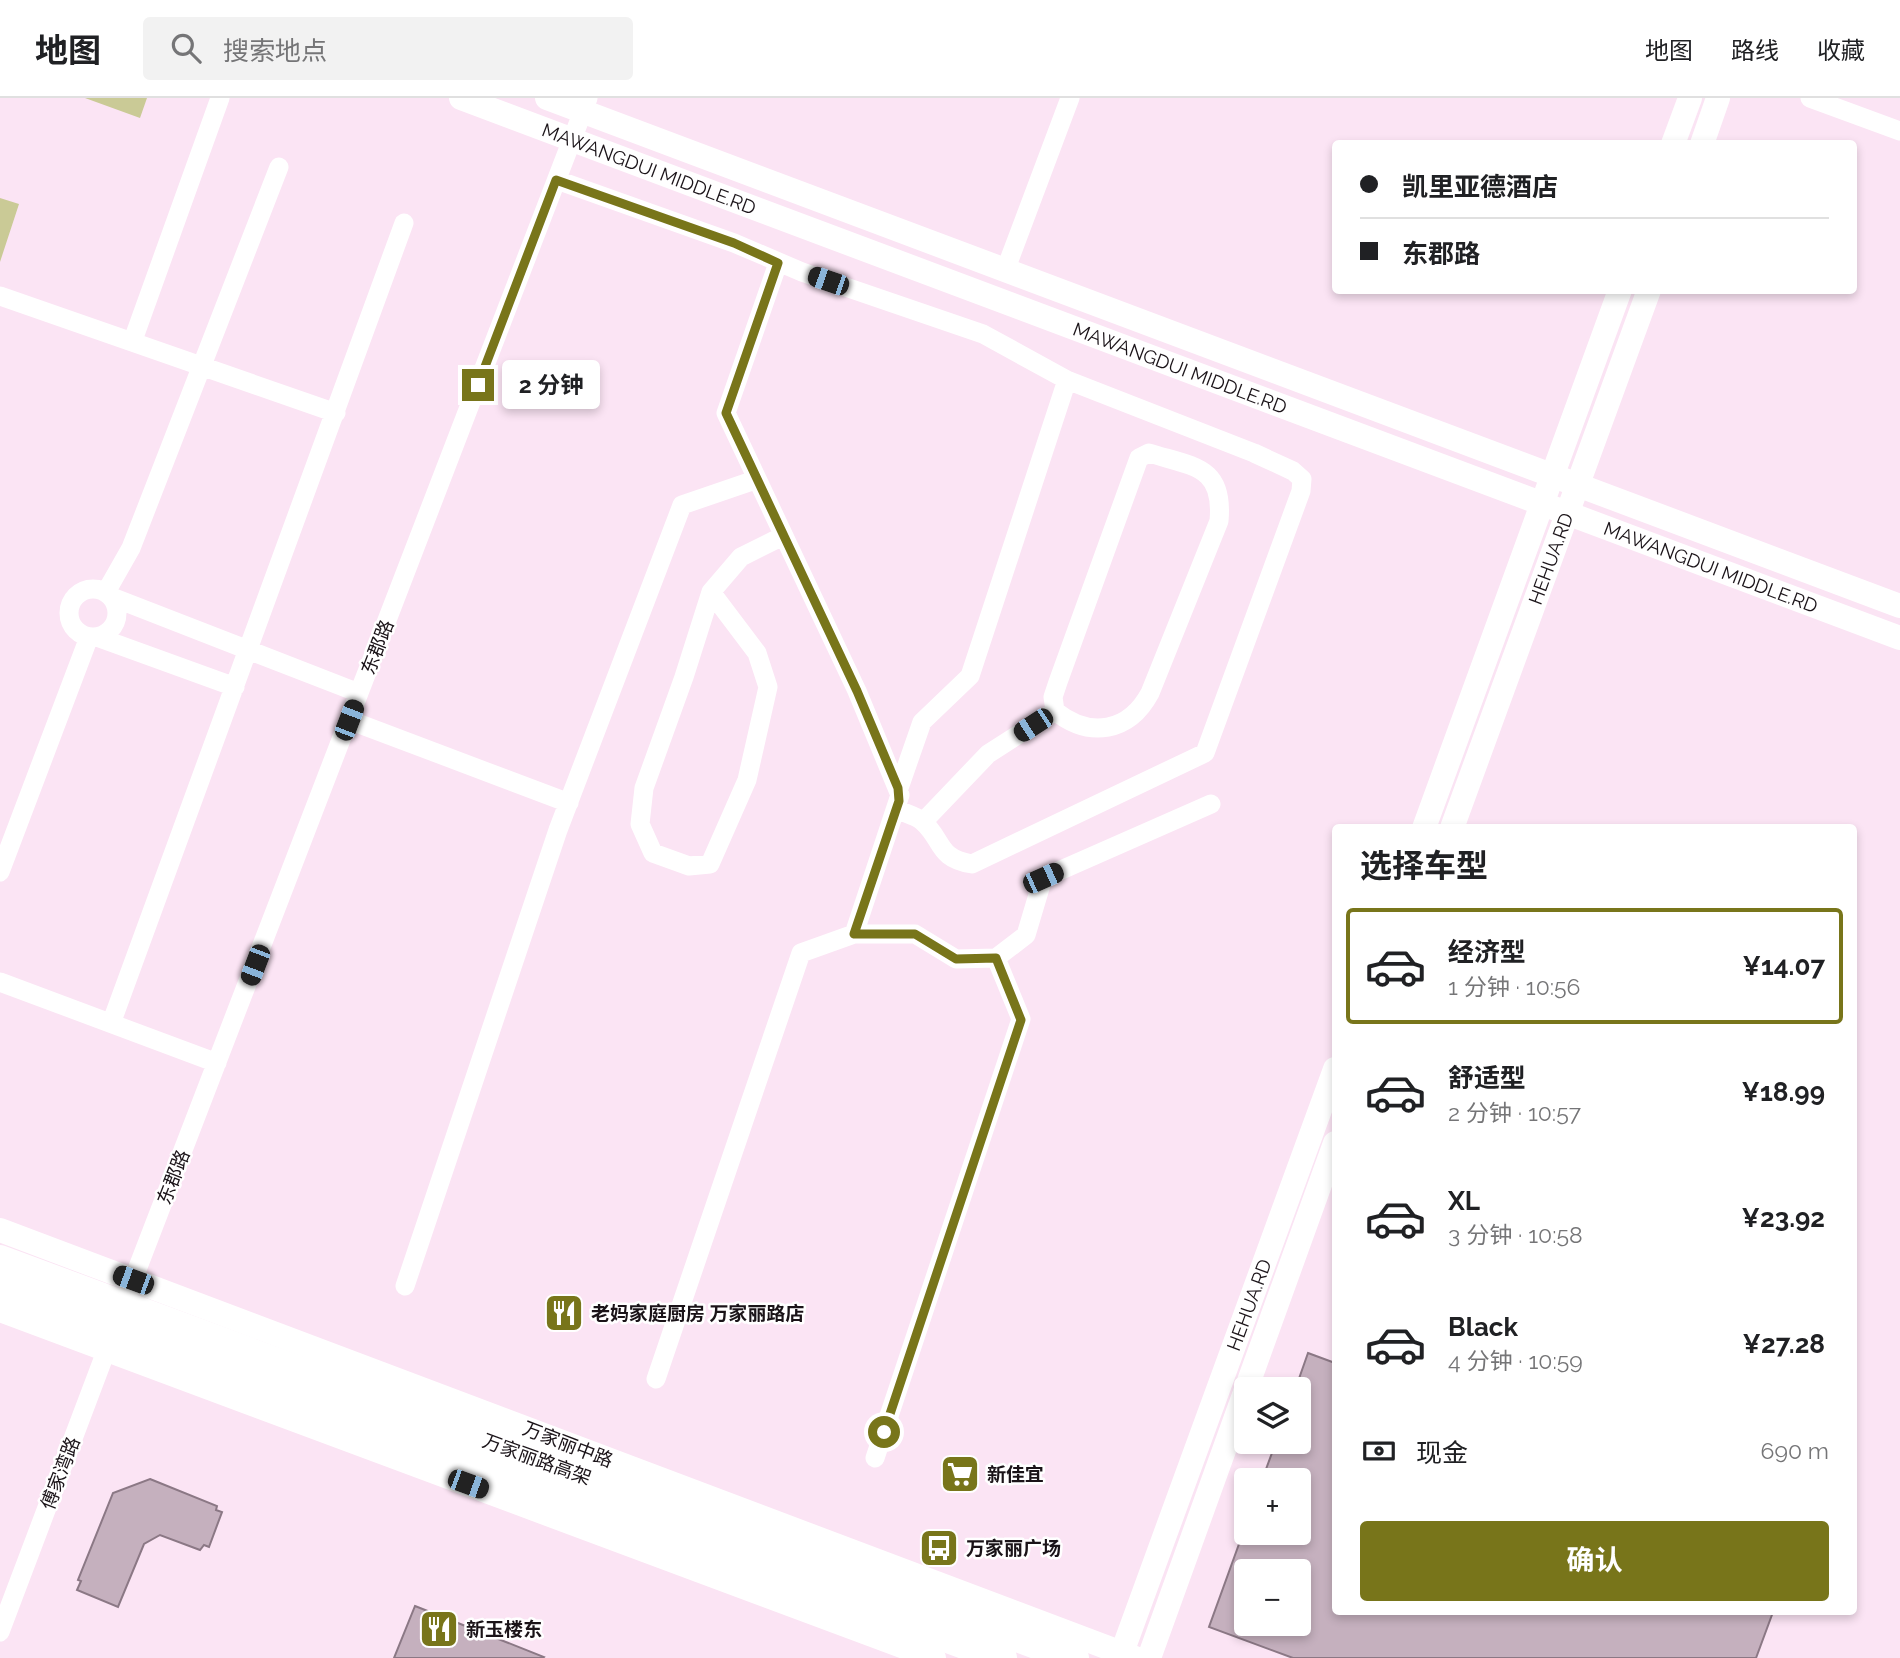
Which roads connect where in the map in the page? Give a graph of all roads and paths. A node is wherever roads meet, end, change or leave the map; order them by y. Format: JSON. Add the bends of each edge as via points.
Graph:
{"nodes":[{"id":1,"x":220,"y":98,"type":"edge"},
{"id":2,"x":461,"y":98,"type":"edge"},
{"id":3,"x":547,"y":98,"type":"edge"},
{"id":4,"x":1070,"y":98,"type":"edge"},
{"id":5,"x":1690,"y":98,"type":"edge"},
{"id":6,"x":1718,"y":98,"type":"edge"},
{"id":7,"x":1810,"y":98,"type":"edge"},
{"id":8,"x":585,"y":105,"type":"edge"},
{"id":9,"x":1900,"y":131,"type":"edge"},
{"id":10,"x":572,"y":140,"type":"junction"},
{"id":11,"x":1675,"y":140,"type":"edge"},
{"id":12,"x":1703,"y":140,"type":"edge"},
{"id":13,"x":278,"y":167,"type":"dead end"},
{"id":14,"x":556,"y":180,"type":"junction"},
{"id":15,"x":404,"y":223,"type":"dead end"},
{"id":16,"x":778,"y":263,"type":"junction"},
{"id":17,"x":1005,"y":271,"type":"junction"},
{"id":18,"x":1619,"y":294,"type":"edge"},
{"id":19,"x":1648,"y":294,"type":"edge"},
{"id":20,"x":0,"y":296,"type":"edge"},
{"id":21,"x":133,"y":340,"type":"junction"},
{"id":22,"x":202,"y":365,"type":"junction"},
{"id":23,"x":1067,"y":380,"type":"junction"},
{"id":24,"x":336,"y":413,"type":"junction"},
{"id":25,"x":1553,"y":477,"type":"junction"},
{"id":26,"x":755,"y":480,"type":"junction"},
{"id":27,"x":1579,"y":486,"type":"junction"},
{"id":28,"x":1543,"y":505,"type":"junction"},
{"id":29,"x":1569,"y":514,"type":"junction"},
{"id":30,"x":783,"y":536,"type":"junction"},
{"id":31,"x":711,"y":592,"type":"junction"},
{"id":32,"x":109,"y":595,"type":"junction"},
{"id":33,"x":1900,"y":606,"type":"edge"},
{"id":34,"x":93,"y":637,"type":"junction"},
{"id":35,"x":1900,"y":638,"type":"edge"},
{"id":36,"x":249,"y":650,"type":"junction"},
{"id":37,"x":235,"y":687,"type":"junction"},
{"id":38,"x":359,"y":693,"type":"junction"},
{"id":39,"x":1055,"y":711,"type":"junction"},
{"id":40,"x":349,"y":720,"type":"junction"},
{"id":41,"x":898,"y":788,"type":"junction"},
{"id":42,"x":569,"y":803,"type":"junction"},
{"id":43,"x":1211,"y":804,"type":"dead end"},
{"id":44,"x":896,"y":809,"type":"junction"},
{"id":45,"x":923,"y":822,"type":"junction"},
{"id":46,"x":1425,"y":824,"type":"edge"},
{"id":47,"x":1453,"y":824,"type":"edge"},
{"id":48,"x":0,"y":872,"type":"edge"},
{"id":49,"x":854,"y":934,"type":"junction"},
{"id":50,"x":996,"y":958,"type":"junction"},
{"id":51,"x":0,"y":982,"type":"edge"},
{"id":52,"x":112,"y":1021,"type":"junction"},
{"id":53,"x":217,"y":1063,"type":"junction"},
{"id":54,"x":1332,"y":1077,"type":"edge"},
{"id":55,"x":1332,"y":1151,"type":"edge"},
{"id":56,"x":0,"y":1230,"type":"edge"},
{"id":57,"x":0,"y":1260,"type":"edge"},
{"id":58,"x":133,"y":1280,"type":"junction"},
{"id":59,"x":405,"y":1286,"type":"dead end"},
{"id":60,"x":0,"y":1287,"type":"edge"},
{"id":61,"x":0,"y":1310,"type":"edge"},
{"id":62,"x":120,"y":1314,"type":"joint"},
{"id":63,"x":107,"y":1349,"type":"junction"},
{"id":64,"x":656,"y":1379,"type":"dead end"},
{"id":65,"x":875,"y":1458,"type":"dead end"},
{"id":66,"x":0,"y":1632,"type":"edge"},
{"id":67,"x":1126,"y":1656,"type":"edge"},
{"id":68,"x":934,"y":1658,"type":"edge"},
{"id":69,"x":1002,"y":1658,"type":"edge"},
{"id":70,"x":1074,"y":1658,"type":"edge"},
{"id":71,"x":1149,"y":1658,"type":"edge"}],
"edges":[{"from":1,"to":21,"type":"street"},
{"from":2,"to":10,"type":"main road","name":"MAWANGDUI MIDDLE.RD"},
{"from":3,"to":8,"type":"main road","name":"MAWANGDUI MIDDLE.RD"},
{"from":4,"to":17,"type":"street"},
{"from":5,"to":11,"type":"main road"},
{"from":6,"to":12,"type":"main road"},
{"from":7,"to":9,"type":"street"},
{"from":8,"to":10,"type":"street","name":"东郡路"},
{"from":8,"to":17,"type":"main road","name":"MAWANGDUI MIDDLE.RD"},
{"from":10,"to":14,"type":"street","name":"东郡路"},
{"from":10,"to":28,"type":"main road","name":"MAWANGDUI MIDDLE.RD"},
{"from":13,"to":22,"type":"street"},
{"from":14,"to":16,"type":"street"},
{"from":14,"to":38,"type":"street","name":"东郡路"},
{"from":15,"to":24,"type":"street"},
{"from":16,"to":23,"type":"street","via":[[983,334]]},
{"from":16,"to":26,"type":"street","via":[[726,413]]},
{"from":17,"to":25,"type":"main road","name":"MAWANGDUI MIDDLE.RD"},
{"from":18,"to":25,"type":"main road","name":"HEHUA.RD"},
{"from":19,"to":27,"type":"main road","name":"HEHUA.RD"},
{"from":20,"to":21,"type":"street"},
{"from":21,"to":22,"type":"street"},
{"from":22,"to":24,"type":"street"},
{"from":22,"to":32,"type":"street"},
{"from":23,"to":41,"type":"street","via":[[970,676],[922,722]]},
{"from":23,"to":45,"type":"street","via":[[1293,471],[1301,479],[1301,491],[1205,754],[972,864],[943,853]]},
{"from":24,"to":36,"type":"street"},
{"from":25,"to":27,"type":"main road","name":"MAWANGDUI MIDDLE.RD"},
{"from":25,"to":28,"type":"main road","name":"HEHUA.RD"},
{"from":26,"to":30,"type":"street"},
{"from":26,"to":42,"type":"street","via":[[682,505]]},
{"from":27,"to":29,"type":"main road","name":"HEHUA.RD"},
{"from":27,"to":33,"type":"main road","name":"MAWANGDUI MIDDLE.RD"},
{"from":28,"to":29,"type":"main road","name":"MAWANGDUI MIDDLE.RD"},
{"from":28,"to":46,"type":"main road","name":"HEHUA.RD"},
{"from":29,"to":35,"type":"main road","name":"MAWANGDUI MIDDLE.RD"},
{"from":29,"to":47,"type":"main road","name":"HEHUA.RD"},
{"from":30,"to":31,"type":"street","via":[[741,557]]},
{"from":30,"to":41,"type":"street"},
{"from":31,"to":31,"type":"street","via":[[757,653],[768,687],[742,792],[710,864],[689,866],[653,853],[640,824],[644,788]]},
{"from":32,"to":34,"type":"street","via":[[116,605],[116,622],[105,635]]},
{"from":32,"to":34,"type":"street","via":[[90,589],[70,604],[74,629]]},
{"from":32,"to":36,"type":"street"},
{"from":34,"to":37,"type":"street"},
{"from":34,"to":48,"type":"street"},
{"from":36,"to":37,"type":"street"},
{"from":36,"to":38,"type":"street"},
{"from":37,"to":52,"type":"street"},
{"from":38,"to":40,"type":"street","name":"东郡路"},
{"from":39,"to":39,"type":"street","via":[[1058,682],[1135,464],[1149,453],[1207,473],[1218,491],[1219,521],[1140,712],[1106,728],[1073,722]]},
{"from":39,"to":45,"type":"street","via":[[988,754]]},
{"from":40,"to":42,"type":"street"},
{"from":40,"to":53,"type":"street","name":"东郡路"},
{"from":41,"to":44,"type":"street"},
{"from":42,"to":59,"type":"street"},
{"from":43,"to":50,"type":"street","via":[[1043,878],[1026,935]]},
{"from":44,"to":45,"type":"street"},
{"from":44,"to":49,"type":"street"},
{"from":49,"to":50,"type":"street","via":[[915,934],[956,959]]},
{"from":49,"to":64,"type":"street","via":[[801,953]]},
{"from":50,"to":65,"type":"street","via":[[1021,1020]]},
{"from":51,"to":52,"type":"street"},
{"from":52,"to":53,"type":"street"},
{"from":53,"to":58,"type":"street","name":"东郡路"},
{"from":54,"to":67,"type":"main road","name":"HEHUA.RD"},
{"from":55,"to":71,"type":"main road","name":"HEHUA.RD"},
{"from":56,"to":58,"type":"main road","name":"万家丽中路"},
{"from":57,"to":70,"type":"highway","name":"万家丽路高架"},
{"from":58,"to":62,"type":"street","name":"东郡路"},
{"from":58,"to":67,"type":"main road","name":"万家丽中路"},
{"from":60,"to":69,"type":"highway","name":"万家丽路高架"},
{"from":61,"to":63,"type":"main road"},
{"from":62,"to":63,"type":"street","name":"傅家湾路"},
{"from":63,"to":66,"type":"street","name":"傅家湾路"},
{"from":63,"to":68,"type":"main road"}]}
